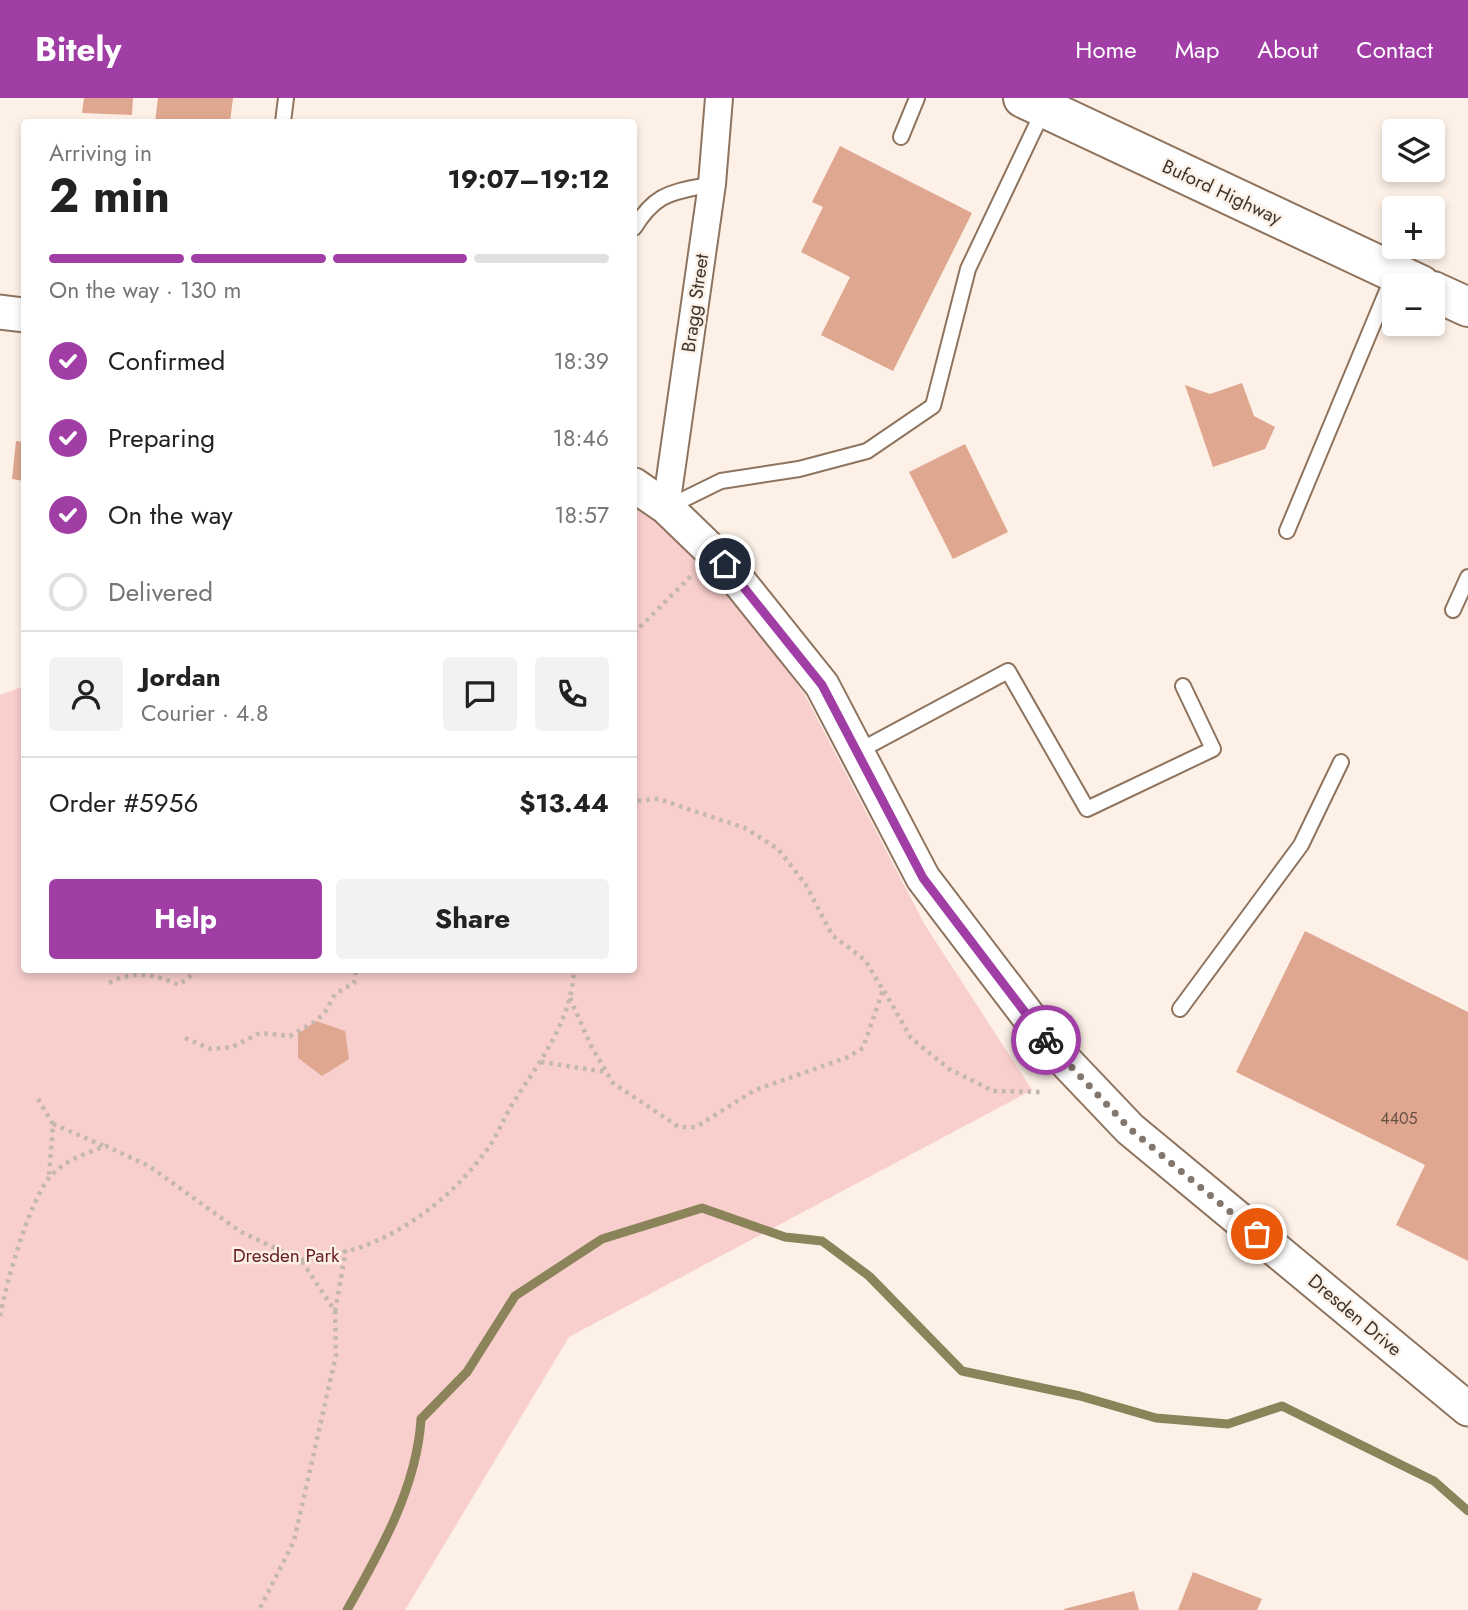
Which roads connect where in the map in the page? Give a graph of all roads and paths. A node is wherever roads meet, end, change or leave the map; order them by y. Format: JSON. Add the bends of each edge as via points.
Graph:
{"nodes":[{"id":1,"x":286,"y":98,"type":"edge"},
{"id":2,"x":719,"y":98,"type":"edge"},
{"id":3,"x":917,"y":98,"type":"edge"},
{"id":4,"x":1034,"y":104,"type":"edge"},
{"id":5,"x":283,"y":119,"type":"edge"},
{"id":6,"x":901,"y":137,"type":"dead end"},
{"id":7,"x":712,"y":184,"type":"junction"},
{"id":8,"x":637,"y":223,"type":"edge"},
{"id":9,"x":1395,"y":273,"type":"edge"},
{"id":10,"x":1445,"y":296,"type":"edge"},
{"id":11,"x":1468,"y":307,"type":"edge"},
{"id":12,"x":0,"y":312,"type":"edge"},
{"id":13,"x":21,"y":315,"type":"edge"},
{"id":14,"x":1382,"y":333,"type":"edge"},
{"id":15,"x":644,"y":495,"type":"edge"},
{"id":16,"x":1287,"y":531,"type":"dead end"},
{"id":17,"x":685,"y":562,"type":"dead end"},
{"id":18,"x":1468,"y":577,"type":"edge"},
{"id":19,"x":1453,"y":610,"type":"dead end"},
{"id":20,"x":637,"y":630,"type":"edge"},
{"id":21,"x":1183,"y":685,"type":"dead end"},
{"id":22,"x":856,"y":753,"type":"junction"},
{"id":23,"x":1341,"y":762,"type":"dead end"},
{"id":24,"x":637,"y":801,"type":"edge"},
{"id":25,"x":194,"y":973,"type":"edge"},
{"id":26,"x":356,"y":973,"type":"edge"},
{"id":27,"x":574,"y":973,"type":"edge"},
{"id":28,"x":109,"y":983,"type":"dead end"},
{"id":29,"x":883,"y":990,"type":"junction"},
{"id":30,"x":570,"y":998,"type":"junction"},
{"id":31,"x":1180,"y":1009,"type":"dead end"},
{"id":32,"x":185,"y":1038,"type":"dead end"},
{"id":33,"x":541,"y":1062,"type":"junction"},
{"id":34,"x":607,"y":1073,"type":"junction"},
{"id":35,"x":1040,"y":1092,"type":"dead end"},
{"id":36,"x":38,"y":1099,"type":"dead end"},
{"id":37,"x":53,"y":1124,"type":"junction"},
{"id":38,"x":106,"y":1146,"type":"junction"},
{"id":39,"x":49,"y":1178,"type":"junction"},
{"id":40,"x":346,"y":1250,"type":"junction"},
{"id":41,"x":302,"y":1260,"type":"junction"},
{"id":42,"x":335,"y":1311,"type":"junction"},
{"id":43,"x":0,"y":1315,"type":"edge"},
{"id":44,"x":1468,"y":1409,"type":"edge"},
{"id":45,"x":259,"y":1610,"type":"edge"}],
"edges":[{"from":1,"to":5,"type":"lane"},
{"from":2,"to":7,"type":"street","name":"Bragg Street"},
{"from":3,"to":6,"type":"lane"},
{"from":4,"to":9,"type":"main road","name":"Buford Highway"},
{"from":4,"to":15,"type":"lane","via":[[968,269],[933,406],[867,451],[799,469]]},
{"from":7,"to":8,"type":"lane","via":[[663,194]]},
{"from":7,"to":15,"type":"street","name":"Bragg Street"},
{"from":10,"to":11,"type":"main road"},
{"from":12,"to":13,"type":"street"},
{"from":14,"to":16,"type":"lane"},
{"from":15,"to":22,"type":"street","name":"Dresden Drive","via":[[725,564],[776,625],[822,685]]},
{"from":17,"to":20,"type":"path","via":[[695,572]]},
{"from":18,"to":19,"type":"lane"},
{"from":21,"to":22,"type":"lane","via":[[1213,749],[1087,809],[1008,671]]},
{"from":22,"to":44,"type":"street","name":"Dresden Drive","via":[[923,878],[1051,1046],[1130,1129]]},
{"from":23,"to":31,"type":"lane","via":[[1301,845]]},
{"from":24,"to":29,"type":"path","via":[[659,800],[745,828],[778,849],[806,885],[831,935],[865,960]]},
{"from":25,"to":28,"type":"path","via":[[178,985],[155,975],[136,974]]},
{"from":26,"to":32,"type":"path","via":[[354,984],[335,993],[325,1012],[290,1036],[260,1033],[232,1046],[211,1049]]},
{"from":27,"to":30,"type":"path"},
{"from":29,"to":34,"type":"path","via":[[863,1048],[755,1090],[696,1127],[679,1127],[656,1114],[613,1083]]},
{"from":29,"to":35,"type":"path","via":[[911,1038],[949,1069],[993,1091]]},
{"from":30,"to":33,"type":"path"},
{"from":30,"to":34,"type":"path"},
{"from":33,"to":34,"type":"path"},
{"from":33,"to":40,"type":"path","via":[[487,1150],[455,1187],[410,1224]]},
{"from":36,"to":37,"type":"path"},
{"from":37,"to":38,"type":"path"},
{"from":37,"to":39,"type":"path"},
{"from":38,"to":39,"type":"path","via":[[79,1156]]},
{"from":38,"to":41,"type":"path","via":[[149,1166],[242,1232]]},
{"from":39,"to":43,"type":"path","via":[[24,1230]]},
{"from":40,"to":41,"type":"path"},
{"from":40,"to":42,"type":"path"},
{"from":41,"to":42,"type":"path"},
{"from":42,"to":45,"type":"path","via":[[336,1355],[294,1541]]}]}
